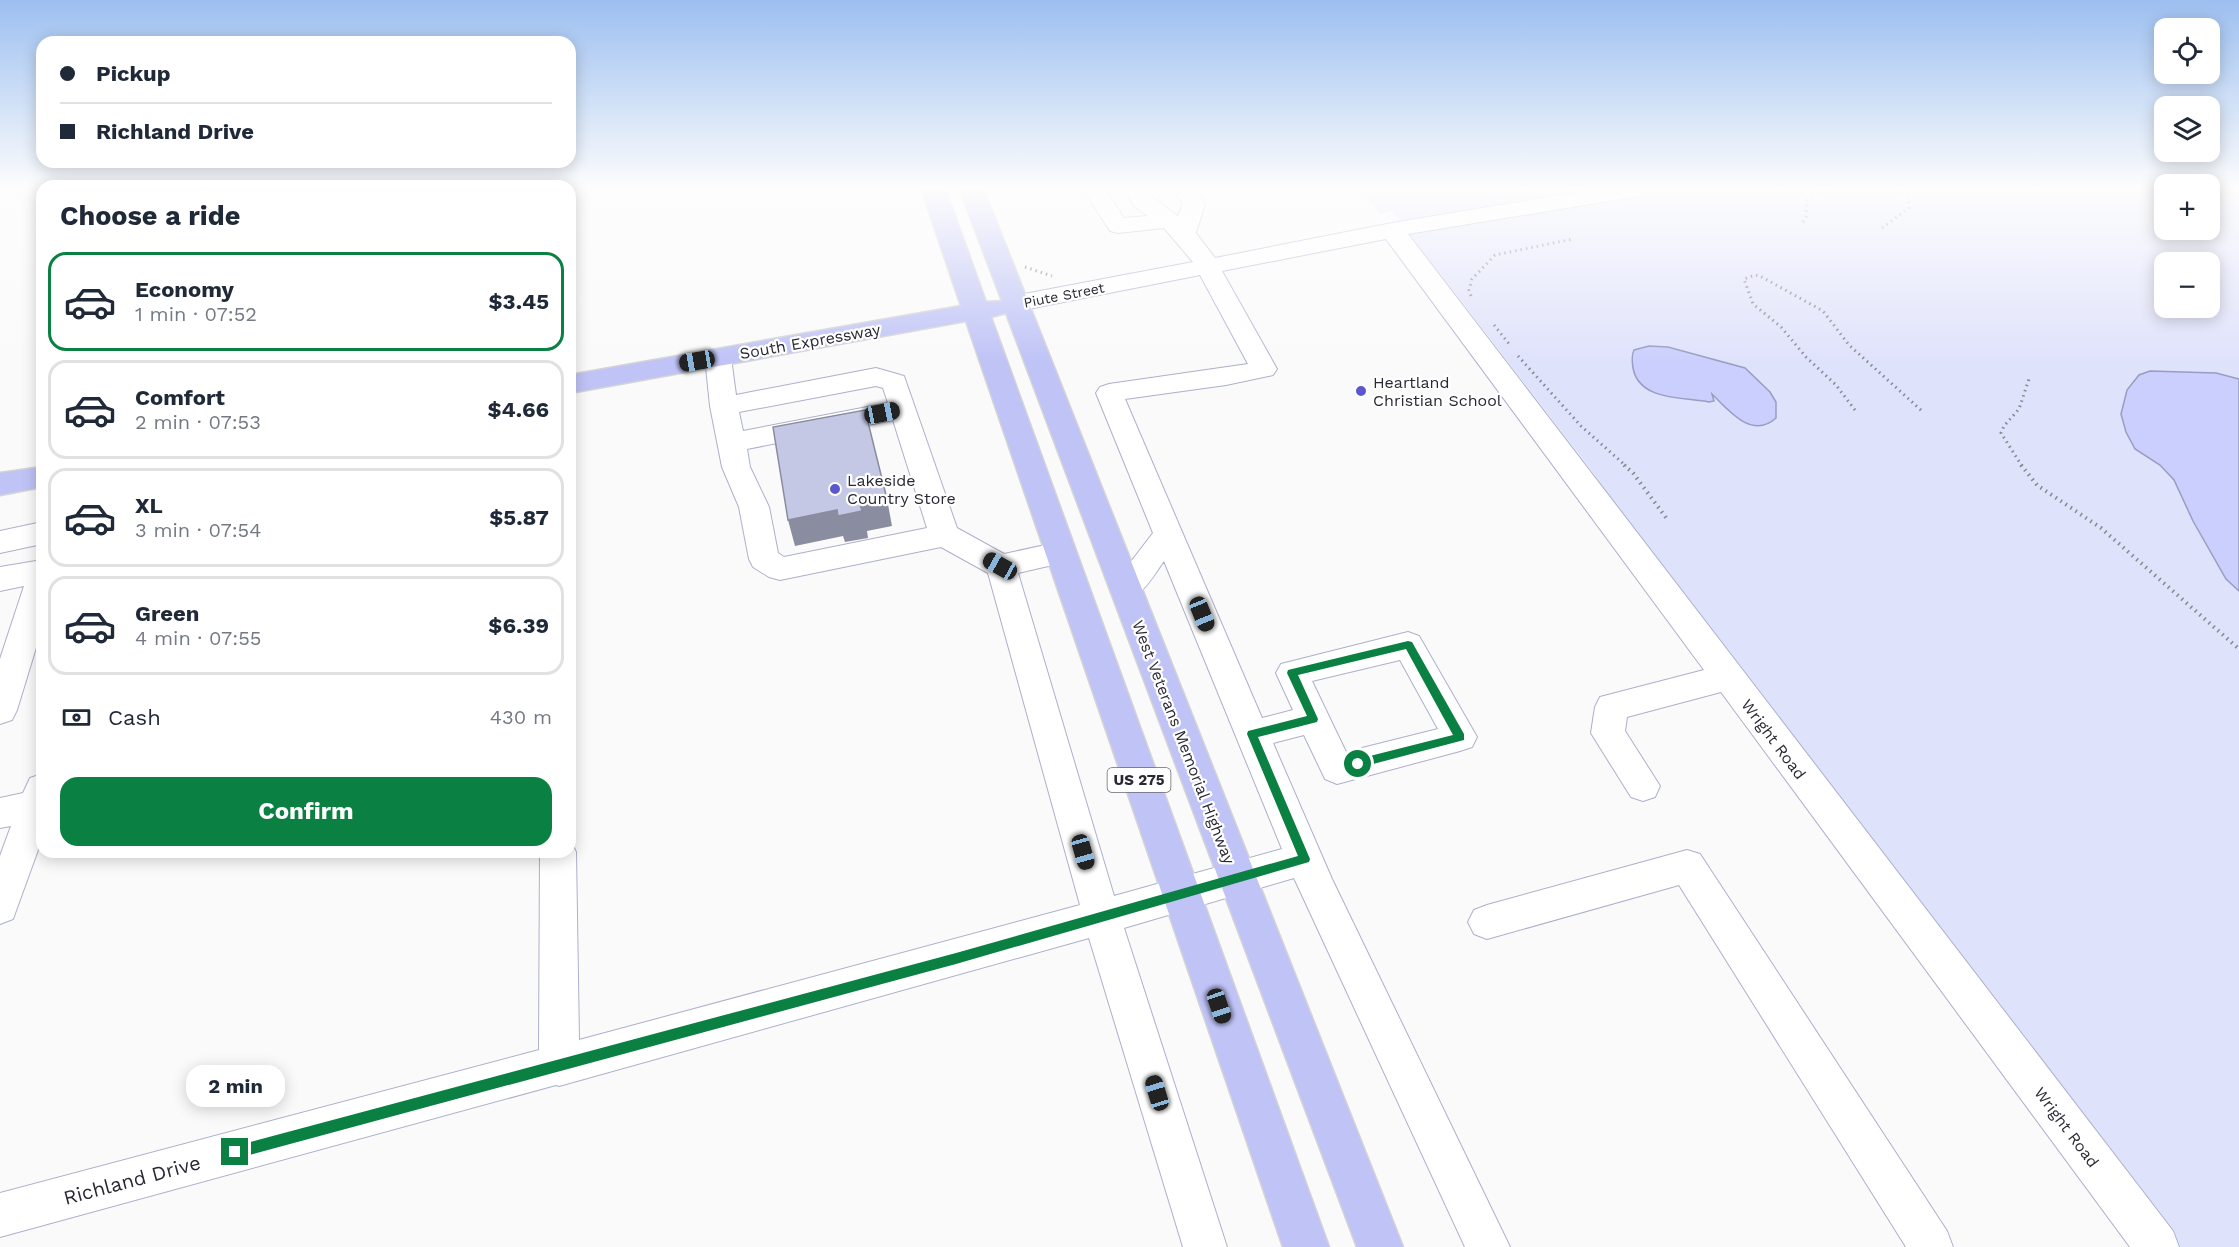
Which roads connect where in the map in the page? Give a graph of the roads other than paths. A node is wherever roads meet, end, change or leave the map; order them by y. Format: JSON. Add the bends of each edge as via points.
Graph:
{"nodes":[{"id":1,"x":953,"y":246,"type":"edge"},
{"id":2,"x":993,"y":246,"type":"edge"},
{"id":3,"x":1194,"y":246,"type":"edge"},
{"id":4,"x":1309,"y":246,"type":"edge"},
{"id":5,"x":1404,"y":246,"type":"edge"},
{"id":6,"x":1207,"y":266,"type":"junction"},
{"id":7,"x":1014,"y":304,"type":"junction"},
{"id":8,"x":975,"y":312,"type":"junction"},
{"id":9,"x":718,"y":358,"type":"junction"},
{"id":10,"x":576,"y":383,"type":"edge"},
{"id":11,"x":724,"y":406,"type":"junction"},
{"id":12,"x":903,"y":409,"type":"junction"},
{"id":13,"x":731,"y":443,"type":"junction"},
{"id":14,"x":36,"y":478,"type":"edge"},
{"id":15,"x":0,"y":484,"type":"edge"},
{"id":16,"x":36,"y":534,"type":"edge"},
{"id":17,"x":1168,"y":534,"type":"junction"},
{"id":18,"x":944,"y":535,"type":"junction"},
{"id":19,"x":0,"y":542,"type":"edge"},
{"id":20,"x":1059,"y":553,"type":"junction"},
{"id":21,"x":1000,"y":566,"type":"junction"},
{"id":22,"x":36,"y":572,"type":"edge"},
{"id":23,"x":0,"y":579,"type":"edge"},
{"id":24,"x":1125,"y":589,"type":"junction"},
{"id":25,"x":36,"y":597,"type":"edge"},
{"id":26,"x":1728,"y":677,"type":"junction"},
{"id":27,"x":0,"y":710,"type":"edge"},
{"id":28,"x":1313,"y":719,"type":"junction"},
{"id":29,"x":1252,"y":734,"type":"junction"},
{"id":30,"x":1643,"y":786,"type":"dead end"},
{"id":31,"x":36,"y":799,"type":"edge"},
{"id":32,"x":36,"y":805,"type":"edge"},
{"id":33,"x":0,"y":813,"type":"edge"},
{"id":34,"x":558,"y":858,"type":"edge"},
{"id":35,"x":1305,"y":859,"type":"junction"},
{"id":36,"x":9,"y":860,"type":"edge"},
{"id":37,"x":1236,"y":878,"type":"junction"},
{"id":38,"x":1179,"y":895,"type":"junction"},
{"id":39,"x":0,"y":907,"type":"edge"},
{"id":40,"x":1102,"y":918,"type":"junction"},
{"id":41,"x":1487,"y":922,"type":"dead end"},
{"id":42,"x":559,"y":1066,"type":"junction"},
{"id":43,"x":0,"y":1215,"type":"edge"},
{"id":44,"x":1205,"y":1247,"type":"edge"},
{"id":45,"x":1306,"y":1247,"type":"edge"},
{"id":46,"x":1380,"y":1247,"type":"edge"},
{"id":47,"x":1488,"y":1247,"type":"edge"},
{"id":48,"x":1931,"y":1247,"type":"edge"},
{"id":49,"x":2157,"y":1247,"type":"edge"}],
"edges":[{"from":1,"to":8,"type":"main road","number":"US 275"},
{"from":2,"to":7,"type":"main road","number":"US 275"},
{"from":3,"to":6,"type":"street"},
{"from":4,"to":6,"type":"street","name":"Piute Street"},
{"from":5,"to":26,"type":"street","name":"Wright Road"},
{"from":6,"to":7,"type":"street","name":"Piute Street"},
{"from":6,"to":17,"type":"street","via":[[1264,369],[1109,393]]},
{"from":7,"to":8,"type":"main road","name":"South Expressway"},
{"from":7,"to":24,"type":"main road","name":"West Veterans Memorial Highway","number":"US 275"},
{"from":8,"to":9,"type":"main road","name":"South Expressway"},
{"from":8,"to":20,"type":"main road","number":"US 275"},
{"from":9,"to":10,"type":"main road","name":"South Expressway"},
{"from":9,"to":11,"type":"street"},
{"from":11,"to":12,"type":"street","via":[[876,377],[895,382]]},
{"from":11,"to":13,"type":"street"},
{"from":12,"to":13,"type":"street"},
{"from":12,"to":18,"type":"street"},
{"from":13,"to":18,"type":"street","via":[[736,467],[754,507],[764,559],[780,569]]},
{"from":14,"to":15,"type":"main road"},
{"from":16,"to":19,"type":"street"},
{"from":17,"to":24,"type":"street"},
{"from":17,"to":29,"type":"street"},
{"from":18,"to":21,"type":"street"},
{"from":20,"to":21,"type":"street"},
{"from":20,"to":38,"type":"main road","number":"US 275"},
{"from":21,"to":40,"type":"street"},
{"from":22,"to":23,"type":"street"},
{"from":24,"to":37,"type":"main road","name":"West Veterans Memorial Highway","number":"US 275"},
{"from":25,"to":27,"type":"street"},
{"from":26,"to":30,"type":"street","via":[[1612,707],[1608,733]]},
{"from":26,"to":49,"type":"street","name":"Wright Road"},
{"from":28,"to":28,"type":"street","via":[[1337,769],[1460,737],[1408,645],[1292,673]]},
{"from":28,"to":29,"type":"street"},
{"from":29,"to":35,"type":"street"},
{"from":31,"to":33,"type":"street"},
{"from":32,"to":36,"type":"street"},
{"from":34,"to":42,"type":"street"},
{"from":35,"to":37,"type":"street","name":"Richland Drive"},
{"from":35,"to":47,"type":"street"},
{"from":36,"to":39,"type":"street"},
{"from":37,"to":38,"type":"street","name":"Richland Drive"},
{"from":37,"to":46,"type":"main road","name":"West Veterans Memorial Highway","number":"US 275"},
{"from":38,"to":40,"type":"street","name":"Richland Drive"},
{"from":38,"to":45,"type":"main road","number":"US 275"},
{"from":40,"to":42,"type":"street","name":"Richland Drive"},
{"from":40,"to":44,"type":"street"},
{"from":41,"to":48,"type":"street","via":[[1687,866]]},
{"from":42,"to":43,"type":"street","name":"Richland Drive"}]}
